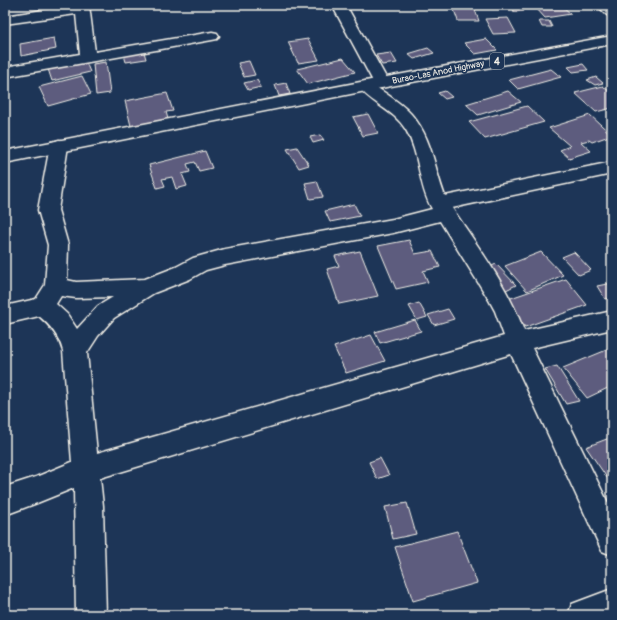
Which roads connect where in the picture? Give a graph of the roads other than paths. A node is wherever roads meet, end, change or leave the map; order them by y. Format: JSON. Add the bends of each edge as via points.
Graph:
{"nodes":[{"id":1,"x":340,"y":5,"type":"edge"},
{"id":2,"x":604,"y":5,"type":"edge"},
{"id":3,"x":82,"y":7,"type":"edge"},
{"id":4,"x":612,"y":12,"type":"edge"},
{"id":5,"x":5,"y":20,"type":"edge"},
{"id":6,"x":212,"y":36,"type":"dead end"},
{"id":7,"x":612,"y":40,"type":"edge"},
{"id":8,"x":88,"y":58,"type":"junction"},
{"id":9,"x":5,"y":72,"type":"edge"},
{"id":10,"x":374,"y":84,"type":"junction"},
{"id":11,"x":59,"y":146,"type":"junction"},
{"id":12,"x":5,"y":156,"type":"edge"},
{"id":13,"x":612,"y":168,"type":"edge"},
{"id":14,"x":442,"y":209,"type":"junction"},
{"id":15,"x":146,"y":287,"type":"junction"},
{"id":16,"x":49,"y":297,"type":"junction"},
{"id":17,"x":5,"y":315,"type":"edge"},
{"id":18,"x":612,"y":320,"type":"edge"},
{"id":19,"x":518,"y":342,"type":"junction"},
{"id":20,"x":75,"y":351,"type":"junction"},
{"id":21,"x":86,"y":469,"type":"junction"},
{"id":22,"x":5,"y":501,"type":"edge"},
{"id":23,"x":612,"y":541,"type":"edge"},
{"id":24,"x":612,"y":604,"type":"edge"},
{"id":25,"x":91,"y":615,"type":"edge"},
{"id":26,"x":583,"y":615,"type":"edge"}],
"edges":[{"from":1,"to":10,"type":"main road"},
{"from":2,"to":4,"type":"main road"},
{"from":3,"to":5,"type":"main road"},
{"from":3,"to":8,"type":"main road"},
{"from":6,"to":8,"type":"main road"},
{"from":7,"to":10,"type":"main road","name":"Burao-Las Anod Highway","number":"4"},
{"from":8,"to":9,"type":"main road"},
{"from":10,"to":11,"type":"main road","name":"Burao-Las Anod Highway"},
{"from":10,"to":14,"type":"main road","via":[[382,100],[396,108],[409,122],[420,142],[432,189]]},
{"from":11,"to":12,"type":"main road","name":"Burao-Las Anod Highway"},
{"from":11,"to":16,"type":"main road","via":[[48,210],[58,245]]},
{"from":13,"to":14,"type":"main road"},
{"from":14,"to":15,"type":"main road","via":[[393,226],[225,257],[200,264]]},
{"from":14,"to":19,"type":"main road","via":[[497,294]]},
{"from":15,"to":16,"type":"main road","via":[[76,290]]},
{"from":15,"to":20,"type":"main road","via":[[106,312]]},
{"from":16,"to":17,"type":"main road"},
{"from":16,"to":20,"type":"main road","via":[[54,315],[72,338]]},
{"from":18,"to":19,"type":"main road"},
{"from":19,"to":21,"type":"main road"},
{"from":19,"to":23,"type":"main road"},
{"from":20,"to":21,"type":"main road"},
{"from":21,"to":22,"type":"main road"},
{"from":21,"to":25,"type":"main road"},
{"from":24,"to":26,"type":"main road"}]}
